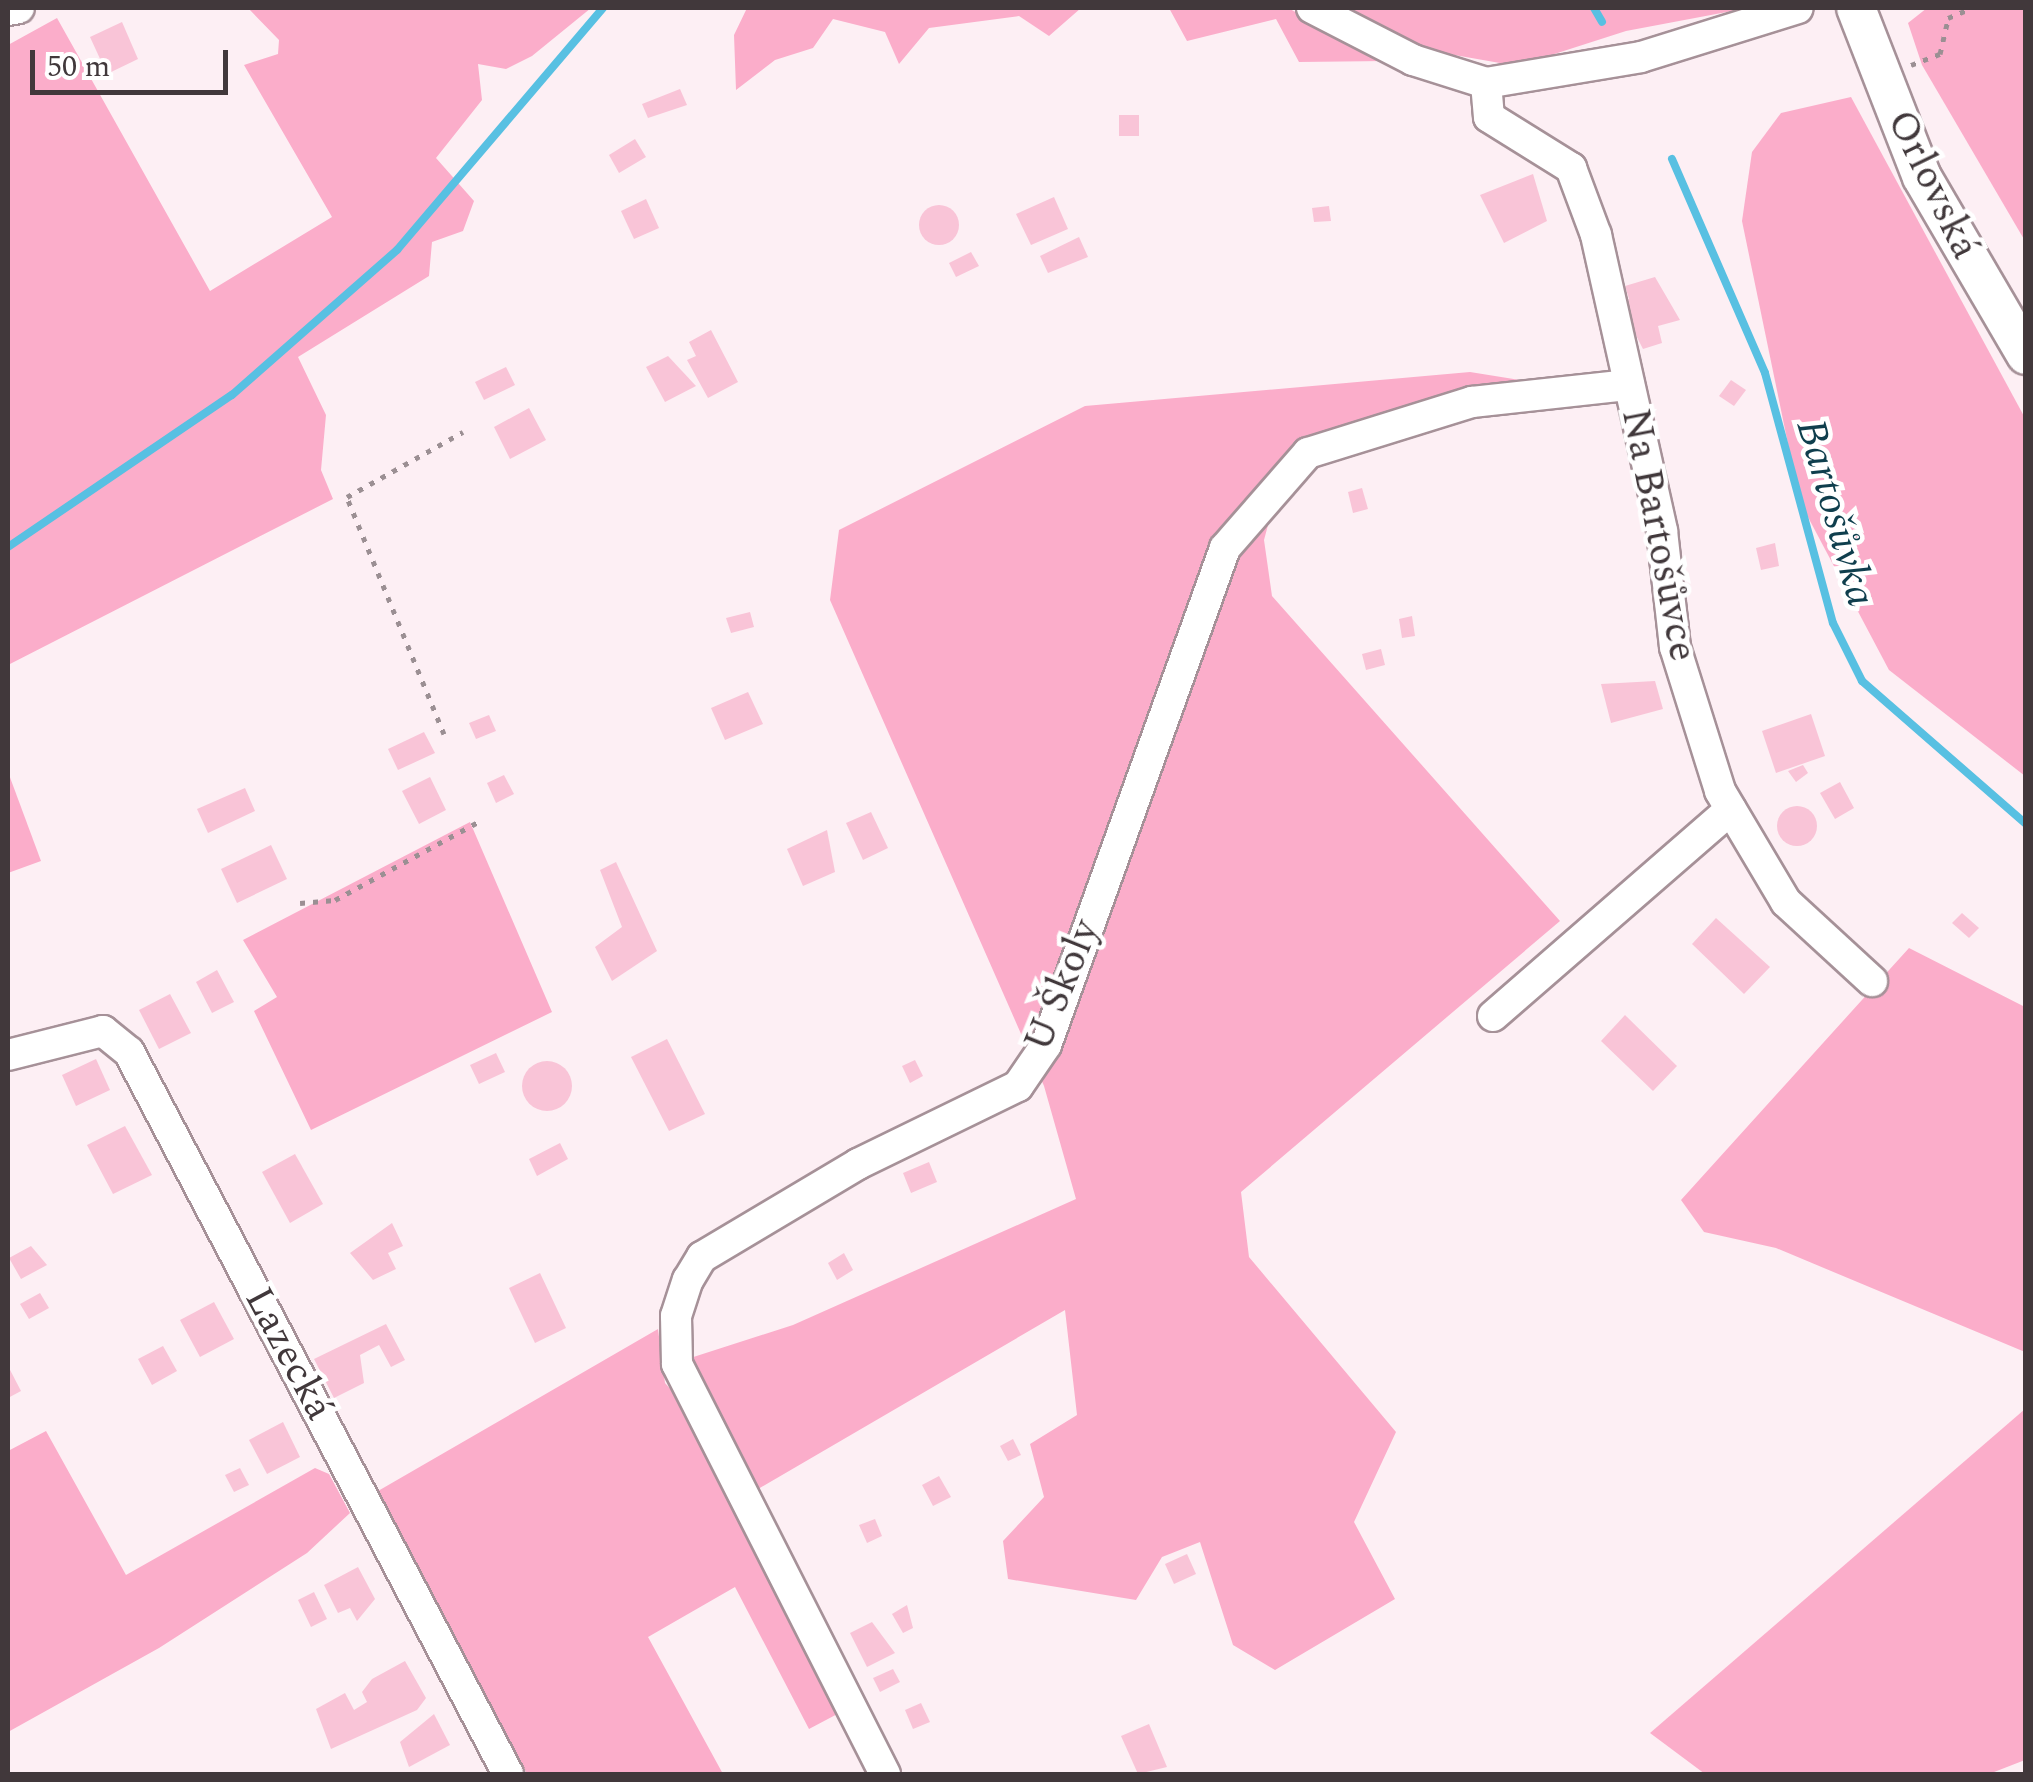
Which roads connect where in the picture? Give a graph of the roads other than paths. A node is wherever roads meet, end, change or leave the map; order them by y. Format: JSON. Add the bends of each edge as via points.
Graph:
{"nodes":[{"id":1,"x":19,"y":8,"type":"edge"},
{"id":2,"x":1312,"y":8,"type":"edge"},
{"id":3,"x":1798,"y":8,"type":"edge"},
{"id":4,"x":1856,"y":8,"type":"edge"},
{"id":5,"x":8,"y":10,"type":"edge"},
{"id":6,"x":1486,"y":82,"type":"junction"},
{"id":7,"x":2026,"y":355,"type":"edge"},
{"id":8,"x":1629,"y":385,"type":"junction"},
{"id":9,"x":1731,"y":809,"type":"junction"},
{"id":10,"x":1872,"y":981,"type":"dead end"},
{"id":11,"x":1492,"y":1016,"type":"dead end"},
{"id":12,"x":8,"y":1056,"type":"edge"},
{"id":13,"x":508,"y":1774,"type":"edge"},
{"id":14,"x":885,"y":1774,"type":"edge"}],
"edges":[{"from":1,"to":5,"type":"street"},
{"from":2,"to":6,"type":"street","via":[[1413,60]]},
{"from":3,"to":6,"type":"street","via":[[1641,57]]},
{"from":4,"to":7,"type":"street","name":"Orlovská","via":[[1922,177]]},
{"from":6,"to":8,"type":"street","name":"Na Bartošůvce","via":[[1488,117],[1572,168]]},
{"from":8,"to":9,"type":"street","name":"Na Bartošůvce","via":[[1662,531],[1675,648]]},
{"from":8,"to":14,"type":"street","name":"U Školy","via":[[1472,402],[1308,452],[1225,548],[1046,1046],[1018,1086],[858,1164],[702,1257],[688,1280],[676,1316],[677,1364]]},
{"from":9,"to":10,"type":"street","name":"Na Bartošůvce","via":[[1786,902]]},
{"from":9,"to":11,"type":"street"},
{"from":12,"to":13,"type":"street","name":"Lazecká","via":[[103,1031],[130,1052]]}]}
